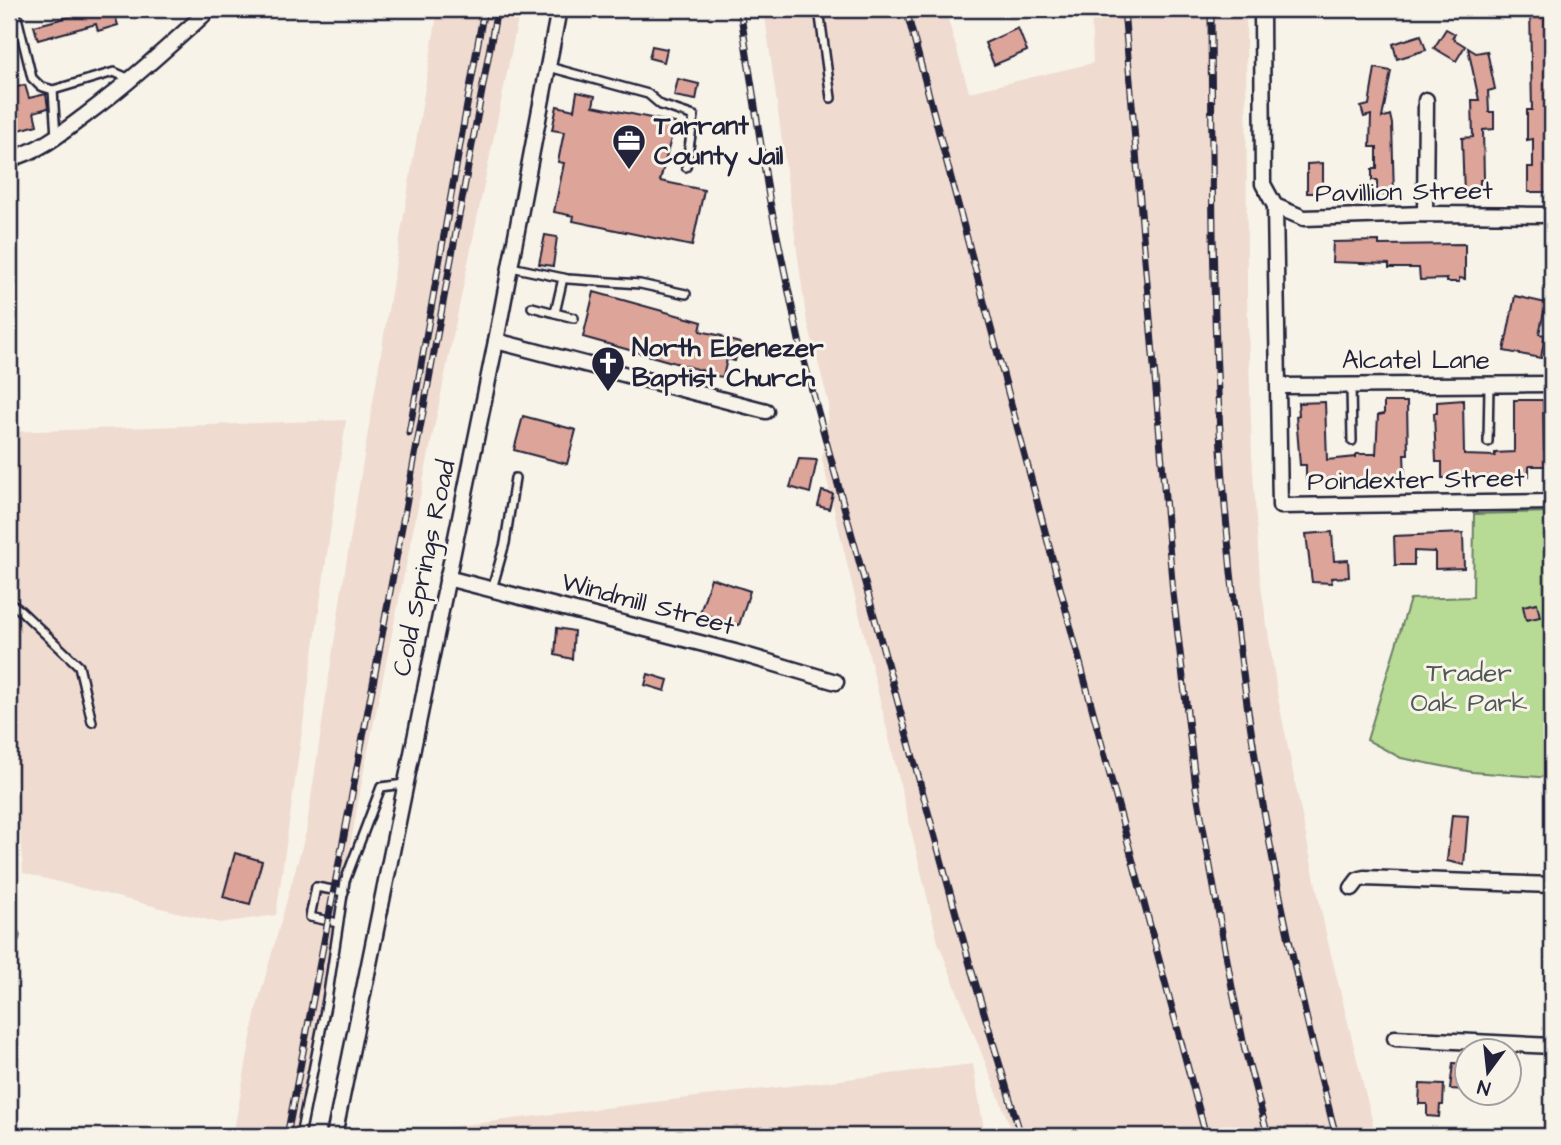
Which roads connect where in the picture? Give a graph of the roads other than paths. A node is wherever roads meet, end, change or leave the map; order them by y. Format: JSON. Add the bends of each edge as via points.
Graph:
{"nodes":[{"id":1,"x":15,"y":9,"type":"edge"},
{"id":2,"x":210,"y":9,"type":"edge"},
{"id":3,"x":559,"y":9,"type":"edge"},
{"id":4,"x":819,"y":9,"type":"edge"},
{"id":5,"x":1262,"y":9,"type":"edge"},
{"id":6,"x":549,"y":67,"type":"junction"},
{"id":7,"x":130,"y":79,"type":"junction"},
{"id":8,"x":53,"y":90,"type":"junction"},
{"id":9,"x":831,"y":98,"type":"dead end"},
{"id":10,"x":1426,"y":100,"type":"dead end"},
{"id":11,"x":56,"y":137,"type":"junction"},
{"id":12,"x":9,"y":159,"type":"edge"},
{"id":13,"x":686,"y":167,"type":"dead end"},
{"id":14,"x":1275,"y":206,"type":"junction"},
{"id":15,"x":1425,"y":214,"type":"junction"},
{"id":16,"x":1552,"y":215,"type":"edge"},
{"id":17,"x":510,"y":267,"type":"junction"},
{"id":18,"x":563,"y":278,"type":"junction"},
{"id":19,"x":686,"y":294,"type":"dead end"},
{"id":20,"x":533,"y":307,"type":"dead end"},
{"id":21,"x":555,"y":313,"type":"junction"},
{"id":22,"x":574,"y":318,"type":"dead end"},
{"id":23,"x":496,"y":341,"type":"junction"},
{"id":24,"x":1489,"y":384,"type":"junction"},
{"id":25,"x":1552,"y":384,"type":"edge"},
{"id":26,"x":1351,"y":385,"type":"junction"},
{"id":27,"x":1279,"y":386,"type":"junction"},
{"id":28,"x":766,"y":411,"type":"dead end"},
{"id":29,"x":1352,"y":441,"type":"dead end"},
{"id":30,"x":1488,"y":442,"type":"dead end"},
{"id":31,"x":515,"y":478,"type":"dead end"},
{"id":32,"x":1552,"y":502,"type":"edge"},
{"id":33,"x":447,"y":578,"type":"junction"},
{"id":34,"x":492,"y":589,"type":"junction"},
{"id":35,"x":9,"y":602,"type":"edge"},
{"id":36,"x":836,"y":682,"type":"dead end"},
{"id":37,"x":92,"y":722,"type":"dead end"},
{"id":38,"x":404,"y":784,"type":"junction"},
{"id":39,"x":1552,"y":885,"type":"edge"},
{"id":40,"x":1352,"y":888,"type":"dead end"},
{"id":41,"x":344,"y":892,"type":"junction"},
{"id":42,"x":338,"y":923,"type":"junction"},
{"id":43,"x":1395,"y":1038,"type":"dead end"},
{"id":44,"x":1552,"y":1046,"type":"edge"},
{"id":45,"x":300,"y":1136,"type":"edge"},
{"id":46,"x":334,"y":1136,"type":"edge"}],
"edges":[{"from":1,"to":8,"type":"lane","via":[[32,78]]},
{"from":2,"to":7,"type":"street"},
{"from":3,"to":6,"type":"street","name":"Cold Springs Road"},
{"from":4,"to":9,"type":"lane"},
{"from":5,"to":14,"type":"street","via":[[1263,184]]},
{"from":6,"to":13,"type":"lane","via":[[648,94],[661,105],[694,116]]},
{"from":6,"to":17,"type":"street","name":"Cold Springs Road"},
{"from":7,"to":8,"type":"lane","via":[[114,72]]},
{"from":7,"to":11,"type":"street"},
{"from":8,"to":11,"type":"lane"},
{"from":10,"to":15,"type":"street"},
{"from":11,"to":12,"type":"street","via":[[26,155]]},
{"from":14,"to":15,"type":"street","name":"Pavillion Street","via":[[1304,218]]},
{"from":14,"to":27,"type":"street"},
{"from":15,"to":16,"type":"street","name":"Pavillion Street"},
{"from":17,"to":18,"type":"lane"},
{"from":17,"to":23,"type":"street","name":"Cold Springs Road"},
{"from":18,"to":19,"type":"lane","via":[[640,284]]},
{"from":18,"to":21,"type":"lane"},
{"from":20,"to":21,"type":"lane"},
{"from":21,"to":22,"type":"lane"},
{"from":23,"to":28,"type":"street"},
{"from":23,"to":33,"type":"street","name":"Cold Springs Road"},
{"from":24,"to":25,"type":"street","name":"Alcatel Lane"},
{"from":24,"to":26,"type":"street","name":"Alcatel Lane"},
{"from":24,"to":30,"type":"lane"},
{"from":26,"to":27,"type":"street","name":"Alcatel Lane"},
{"from":26,"to":29,"type":"lane"},
{"from":27,"to":32,"type":"street","name":"Poindexter Street","via":[[1280,506]]},
{"from":31,"to":34,"type":"lane"},
{"from":33,"to":34,"type":"street","name":"Windmill Street"},
{"from":33,"to":38,"type":"street","name":"Cold Springs Road"},
{"from":34,"to":36,"type":"street","name":"Windmill Street"},
{"from":35,"to":37,"type":"lane","via":[[79,666]]},
{"from":38,"to":41,"type":"lane","via":[[381,787]]},
{"from":38,"to":46,"type":"street","name":"Cold Springs Road"},
{"from":39,"to":40,"type":"street","via":[[1364,878]]},
{"from":41,"to":42,"type":"lane"},
{"from":41,"to":42,"type":"lane","via":[[316,887],[310,917]]},
{"from":42,"to":45,"type":"lane"},
{"from":43,"to":44,"type":"street"}]}
